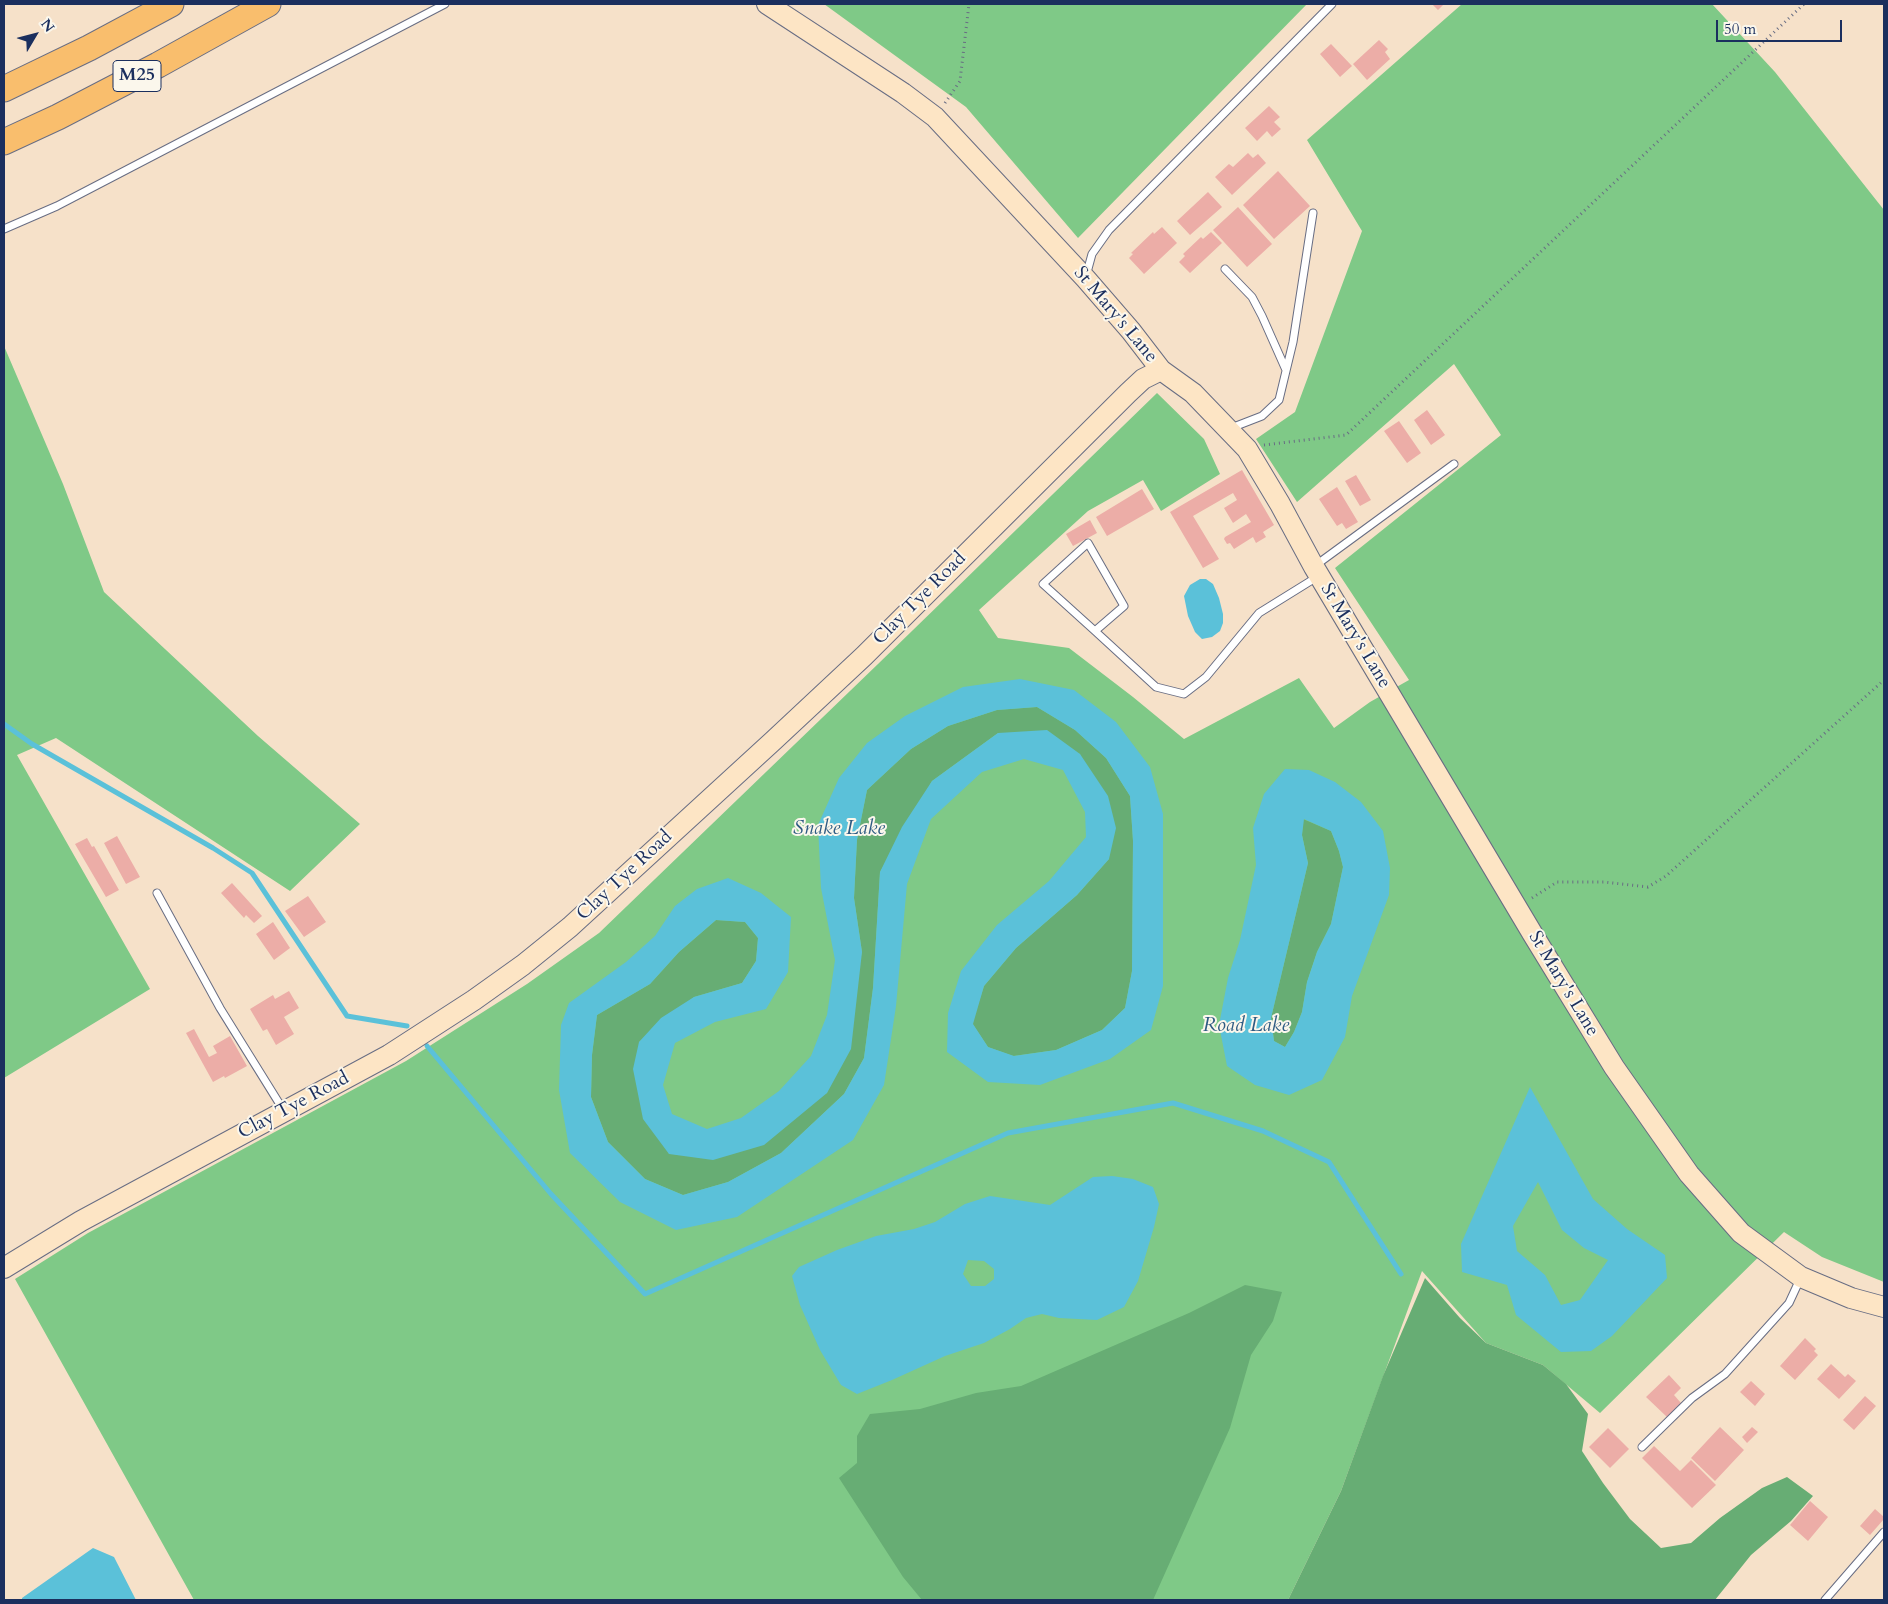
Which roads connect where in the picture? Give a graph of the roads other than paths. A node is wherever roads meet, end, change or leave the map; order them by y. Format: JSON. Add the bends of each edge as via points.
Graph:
{"nodes":[{"id":1,"x":171,"y":4,"type":"edge"},
{"id":2,"x":268,"y":4,"type":"edge"},
{"id":3,"x":445,"y":4,"type":"edge"},
{"id":4,"x":767,"y":4,"type":"edge"},
{"id":5,"x":1332,"y":4,"type":"edge"},
{"id":6,"x":4,"y":89,"type":"edge"},
{"id":7,"x":4,"y":142,"type":"edge"},
{"id":8,"x":1313,"y":214,"type":"dead end"},
{"id":9,"x":4,"y":229,"type":"edge"},
{"id":10,"x":1225,"y":269,"type":"dead end"},
{"id":11,"x":1086,"y":278,"type":"junction"},
{"id":12,"x":1161,"y":370,"type":"junction"},
{"id":13,"x":1286,"y":370,"type":"junction"},
{"id":14,"x":1229,"y":429,"type":"junction"},
{"id":15,"x":1454,"y":464,"type":"dead end"},
{"id":16,"x":1317,"y":571,"type":"junction"},
{"id":17,"x":1095,"y":631,"type":"junction"},
{"id":18,"x":157,"y":893,"type":"dead end"},
{"id":19,"x":284,"y":1111,"type":"junction"},
{"id":20,"x":4,"y":1268,"type":"edge"},
{"id":21,"x":1801,"y":1277,"type":"junction"},
{"id":22,"x":1884,"y":1307,"type":"edge"},
{"id":23,"x":1642,"y":1447,"type":"dead end"},
{"id":24,"x":1884,"y":1532,"type":"edge"},
{"id":25,"x":1825,"y":1600,"type":"edge"}],
"edges":[{"from":1,"to":6,"type":"highway","number":"M25"},
{"from":2,"to":7,"type":"highway","number":"M25","via":[[58,117]]},
{"from":3,"to":9,"type":"lane","via":[[57,206]]},
{"from":4,"to":11,"type":"main road","name":"St Mary's Lane","via":[[903,93],[934,117]]},
{"from":5,"to":11,"type":"lane","via":[[1109,230],[1092,254]]},
{"from":8,"to":13,"type":"lane"},
{"from":10,"to":13,"type":"lane","via":[[1252,297]]},
{"from":11,"to":12,"type":"main road","name":"St Mary's Lane"},
{"from":12,"to":14,"type":"main road","name":"St Mary's Lane","via":[[1193,393]]},
{"from":12,"to":19,"type":"main road","name":"Clay Tye Road","via":[[1143,379],[1128,393],[864,656],[570,927],[517,969],[389,1055]]},
{"from":13,"to":14,"type":"lane","via":[[1279,400],[1262,416]]},
{"from":14,"to":16,"type":"main road","name":"St Mary's Lane","via":[[1247,449]]},
{"from":15,"to":16,"type":"lane"},
{"from":16,"to":17,"type":"lane","via":[[1258,613],[1206,677],[1184,694],[1156,687]]},
{"from":16,"to":21,"type":"main road","name":"St Mary's Lane","via":[[1614,1067],[1689,1174],[1740,1233]]},
{"from":17,"to":17,"type":"lane","via":[[1043,584],[1088,544],[1124,606]]},
{"from":18,"to":19,"type":"lane","via":[[220,1008]]},
{"from":19,"to":20,"type":"main road","name":"Clay Tye Road","via":[[81,1220]]},
{"from":21,"to":22,"type":"main road","name":"St Mary's Lane","via":[[1851,1298]]},
{"from":21,"to":23,"type":"lane","via":[[1789,1303],[1725,1374],[1692,1398]]},
{"from":24,"to":25,"type":"lane"}]}
